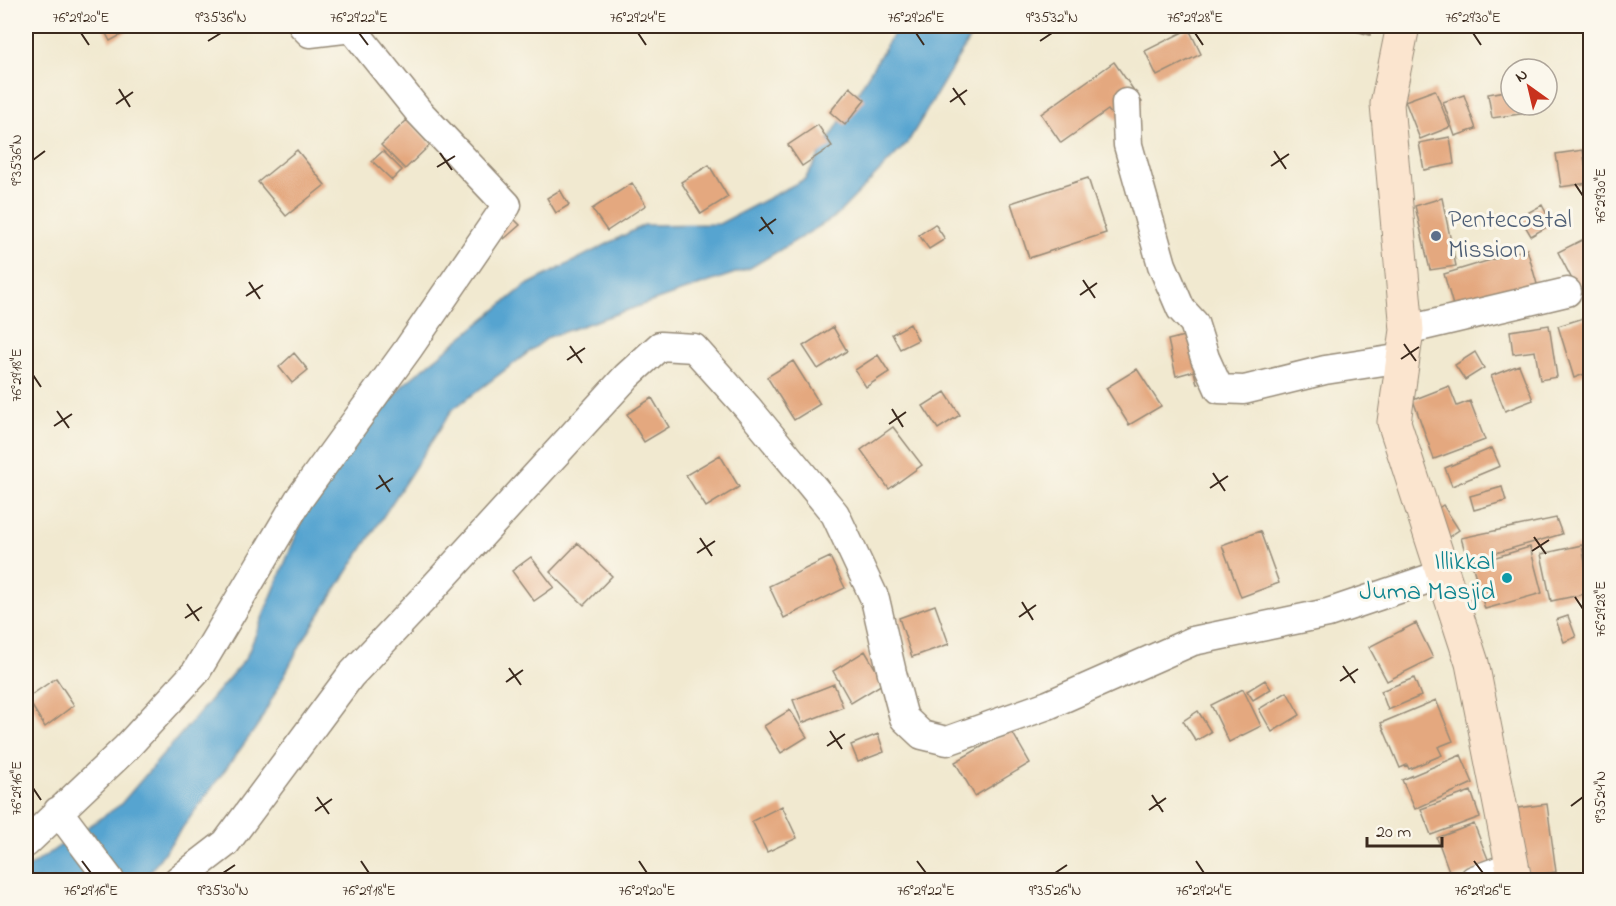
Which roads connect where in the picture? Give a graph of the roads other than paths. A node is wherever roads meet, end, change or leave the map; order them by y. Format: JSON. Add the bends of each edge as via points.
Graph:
{"nodes":[{"id":1,"x":303,"y":26,"type":"edge"},
{"id":2,"x":1403,"y":26,"type":"edge"},
{"id":3,"x":351,"y":27,"type":"edge"},
{"id":4,"x":1126,"y":103,"type":"dead end"},
{"id":5,"x":1566,"y":292,"type":"dead end"},
{"id":6,"x":1405,"y":344,"type":"junction"},
{"id":7,"x":1443,"y":574,"type":"junction"},
{"id":8,"x":58,"y":811,"type":"junction"},
{"id":9,"x":26,"y":843,"type":"edge"},
{"id":10,"x":1514,"y":873,"type":"edge"},
{"id":11,"x":110,"y":880,"type":"edge"},
{"id":12,"x":178,"y":880,"type":"edge"},
{"id":13,"x":1474,"y":880,"type":"edge"}],
"edges":[{"from":1,"to":3,"type":"street","via":[[310,33]]},
{"from":2,"to":6,"type":"street","via":[[1387,104]]},
{"from":3,"to":8,"type":"street","via":[[419,112],[507,205],[299,499],[196,672],[126,748]]},
{"from":4,"to":6,"type":"street","via":[[1128,146],[1162,265],[1181,309],[1194,323],[1219,388],[1244,390],[1325,370]]},
{"from":5,"to":6,"type":"street"},
{"from":6,"to":7,"type":"street","via":[[1394,422]]},
{"from":7,"to":10,"type":"street","via":[[1472,663]]},
{"from":7,"to":12,"type":"street","via":[[1328,613],[1193,641],[1048,705],[947,741],[922,735],[904,718],[875,598],[835,514],[694,348],[660,346],[627,376],[351,675],[226,843]]},
{"from":8,"to":9,"type":"street"},
{"from":8,"to":11,"type":"street"},
{"from":10,"to":13,"type":"street"}]}
